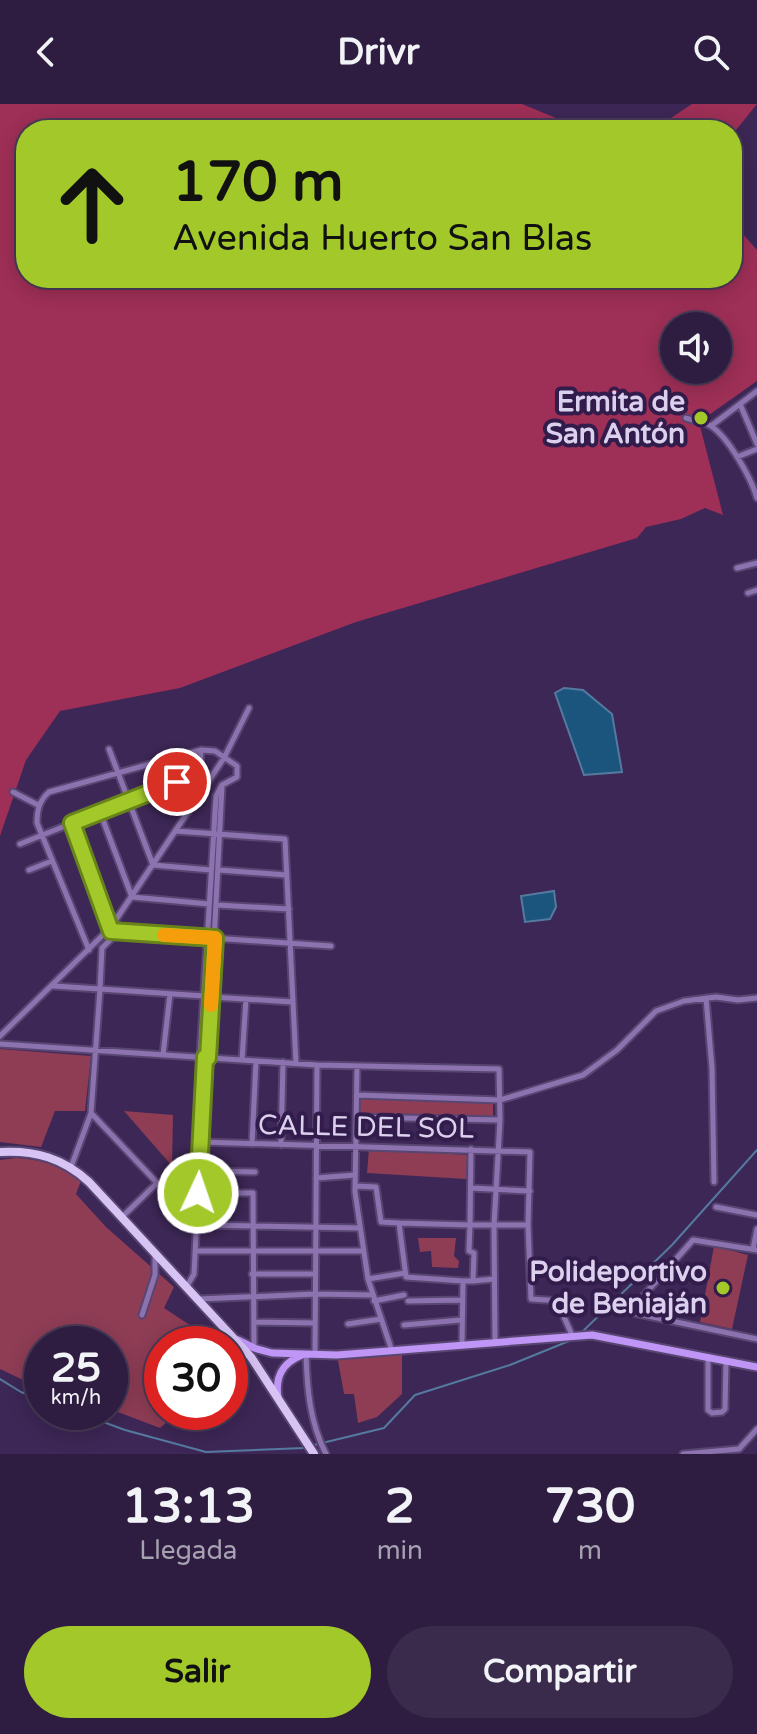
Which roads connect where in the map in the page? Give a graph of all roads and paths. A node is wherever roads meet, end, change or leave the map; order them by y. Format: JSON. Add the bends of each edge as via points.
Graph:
{"nodes":[{"id":1,"x":757,"y":391,"type":"edge"},
{"id":2,"x":740,"y":404,"type":"junction"},
{"id":3,"x":686,"y":418,"type":"dead end"},
{"id":4,"x":711,"y":426,"type":"junction"},
{"id":5,"x":757,"y":446,"type":"edge"},
{"id":6,"x":737,"y":457,"type":"junction"},
{"id":7,"x":756,"y":493,"type":"edge"},
{"id":8,"x":757,"y":563,"type":"edge"},
{"id":9,"x":737,"y":568,"type":"dead end"},
{"id":10,"x":757,"y":590,"type":"edge"},
{"id":11,"x":748,"y":593,"type":"dead end"},
{"id":12,"x":249,"y":708,"type":"dead end"},
{"id":13,"x":109,"y":749,"type":"dead end"},
{"id":14,"x":201,"y":750,"type":"junction"},
{"id":15,"x":224,"y":758,"type":"junction"},
{"id":16,"x":120,"y":774,"type":"junction"},
{"id":17,"x":222,"y":785,"type":"junction"},
{"id":18,"x":13,"y":792,"type":"dead end"},
{"id":19,"x":130,"y":800,"type":"junction"},
{"id":20,"x":38,"y":805,"type":"junction"},
{"id":21,"x":100,"y":812,"type":"junction"},
{"id":22,"x":72,"y":823,"type":"junction"},
{"id":23,"x":176,"y":831,"type":"junction"},
{"id":24,"x":41,"y":835,"type":"junction"},
{"id":25,"x":213,"y":835,"type":"junction"},
{"id":26,"x":221,"y":835,"type":"junction"},
{"id":27,"x":20,"y":844,"type":"dead end"},
{"id":28,"x":52,"y":861,"type":"junction"},
{"id":29,"x":153,"y":865,"type":"junction"},
{"id":30,"x":29,"y":870,"type":"dead end"},
{"id":31,"x":211,"y":870,"type":"junction"},
{"id":32,"x":219,"y":870,"type":"junction"},
{"id":33,"x":287,"y":875,"type":"junction"},
{"id":34,"x":132,"y":897,"type":"junction"},
{"id":35,"x":209,"y":904,"type":"junction"},
{"id":36,"x":217,"y":905,"type":"junction"},
{"id":37,"x":289,"y":909,"type":"junction"},
{"id":38,"x":111,"y":929,"type":"junction"},
{"id":39,"x":207,"y":937,"type":"junction"},
{"id":40,"x":215,"y":938,"type":"junction"},
{"id":41,"x":290,"y":943,"type":"junction"},
{"id":42,"x":331,"y":946,"type":"dead end"},
{"id":43,"x":89,"y":950,"type":"junction"},
{"id":44,"x":53,"y":986,"type":"junction"},
{"id":45,"x":100,"y":989,"type":"junction"},
{"id":46,"x":170,"y":994,"type":"junction"},
{"id":47,"x":204,"y":996,"type":"junction"},
{"id":48,"x":212,"y":997,"type":"junction"},
{"id":49,"x":706,"y":998,"type":"junction"},
{"id":50,"x":757,"y":998,"type":"edge"},
{"id":51,"x":246,"y":999,"type":"junction"},
{"id":52,"x":293,"y":1002,"type":"junction"},
{"id":53,"x":0,"y":1036,"type":"edge"},
{"id":54,"x":0,"y":1044,"type":"edge"},
{"id":55,"x":95,"y":1050,"type":"junction"},
{"id":56,"x":163,"y":1055,"type":"junction"},
{"id":57,"x":204,"y":1057,"type":"junction"},
{"id":58,"x":242,"y":1060,"type":"junction"},
{"id":59,"x":256,"y":1061,"type":"junction"},
{"id":60,"x":283,"y":1062,"type":"junction"},
{"id":61,"x":296,"y":1063,"type":"junction"},
{"id":62,"x":317,"y":1065,"type":"junction"},
{"id":63,"x":357,"y":1066,"type":"junction"},
{"id":64,"x":357,"y":1095,"type":"junction"},
{"id":65,"x":500,"y":1100,"type":"junction"},
{"id":66,"x":91,"y":1113,"type":"junction"},
{"id":67,"x":356,"y":1117,"type":"junction"},
{"id":68,"x":500,"y":1120,"type":"junction"},
{"id":69,"x":201,"y":1142,"type":"junction"},
{"id":70,"x":252,"y":1144,"type":"junction"},
{"id":71,"x":281,"y":1145,"type":"junction"},
{"id":72,"x":316,"y":1146,"type":"junction"},
{"id":73,"x":355,"y":1147,"type":"junction"},
{"id":74,"x":471,"y":1149,"type":"junction"},
{"id":75,"x":498,"y":1150,"type":"junction"},
{"id":76,"x":0,"y":1152,"type":"edge"},
{"id":77,"x":71,"y":1167,"type":"junction"},
{"id":78,"x":199,"y":1171,"type":"junction"},
{"id":79,"x":255,"y":1172,"type":"dead end"},
{"id":80,"x":355,"y":1175,"type":"junction"},
{"id":81,"x":316,"y":1178,"type":"junction"},
{"id":82,"x":714,"y":1182,"type":"dead end"},
{"id":83,"x":156,"y":1184,"type":"junction"},
{"id":84,"x":355,"y":1186,"type":"junction"},
{"id":85,"x":471,"y":1188,"type":"junction"},
{"id":86,"x":497,"y":1189,"type":"junction"},
{"id":87,"x":530,"y":1191,"type":"junction"},
{"id":88,"x":198,"y":1193,"type":"junction"},
{"id":89,"x":716,"y":1207,"type":"dead end"},
{"id":90,"x":757,"y":1215,"type":"edge"},
{"id":91,"x":122,"y":1217,"type":"junction"},
{"id":92,"x":399,"y":1223,"type":"junction"},
{"id":93,"x":197,"y":1225,"type":"junction"},
{"id":94,"x":252,"y":1225,"type":"junction"},
{"id":95,"x":470,"y":1225,"type":"junction"},
{"id":96,"x":494,"y":1225,"type":"junction"},
{"id":97,"x":528,"y":1225,"type":"junction"},
{"id":98,"x":315,"y":1226,"type":"junction"},
{"id":99,"x":360,"y":1228,"type":"junction"},
{"id":100,"x":757,"y":1229,"type":"edge"},
{"id":101,"x":154,"y":1250,"type":"junction"},
{"id":102,"x":755,"y":1250,"type":"edge"},
{"id":103,"x":195,"y":1251,"type":"junction"},
{"id":104,"x":252,"y":1251,"type":"junction"},
{"id":105,"x":315,"y":1251,"type":"junction"},
{"id":106,"x":363,"y":1251,"type":"junction"},
{"id":107,"x":174,"y":1272,"type":"junction"},
{"id":108,"x":252,"y":1274,"type":"junction"},
{"id":109,"x":315,"y":1274,"type":"junction"},
{"id":110,"x":155,"y":1275,"type":"junction"},
{"id":111,"x":406,"y":1275,"type":"junction"},
{"id":112,"x":368,"y":1279,"type":"junction"},
{"id":113,"x":494,"y":1279,"type":"junction"},
{"id":114,"x":463,"y":1281,"type":"junction"},
{"id":115,"x":473,"y":1281,"type":"junction"},
{"id":116,"x":187,"y":1286,"type":"junction"},
{"id":117,"x":315,"y":1294,"type":"junction"},
{"id":118,"x":252,"y":1297,"type":"junction"},
{"id":119,"x":373,"y":1298,"type":"junction"},
{"id":120,"x":198,"y":1299,"type":"junction"},
{"id":121,"x":462,"y":1300,"type":"junction"},
{"id":122,"x":142,"y":1315,"type":"dead end"},
{"id":123,"x":381,"y":1319,"type":"junction"},
{"id":124,"x":461,"y":1320,"type":"junction"},
{"id":125,"x":254,"y":1322,"type":"junction"},
{"id":126,"x":315,"y":1323,"type":"junction"},
{"id":127,"x":348,"y":1324,"type":"dead end"},
{"id":128,"x":404,"y":1325,"type":"dead end"},
{"id":129,"x":572,"y":1335,"type":"junction"},
{"id":130,"x":757,"y":1339,"type":"edge"},
{"id":131,"x":495,"y":1341,"type":"junction"},
{"id":132,"x":462,"y":1344,"type":"junction"},
{"id":133,"x":251,"y":1351,"type":"junction"},
{"id":134,"x":392,"y":1351,"type":"junction"},
{"id":135,"x":311,"y":1354,"type":"junction"},
{"id":136,"x":708,"y":1357,"type":"junction"},
{"id":137,"x":726,"y":1360,"type":"junction"},
{"id":138,"x":757,"y":1367,"type":"edge"},
{"id":139,"x":278,"y":1397,"type":"junction"},
{"id":140,"x":757,"y":1429,"type":"edge"},
{"id":141,"x":314,"y":1454,"type":"edge"},
{"id":142,"x":326,"y":1454,"type":"edge"},
{"id":143,"x":683,"y":1454,"type":"edge"}],
"edges":[{"from":1,"to":2,"type":"street"},
{"from":2,"to":4,"type":"street"},
{"from":2,"to":5,"type":"street"},
{"from":3,"to":4,"type":"street"},
{"from":4,"to":6,"type":"street"},
{"from":5,"to":6,"type":"street"},
{"from":6,"to":7,"type":"street"},
{"from":8,"to":9,"type":"street"},
{"from":10,"to":11,"type":"street"},
{"from":12,"to":15,"type":"street"},
{"from":13,"to":16,"type":"street"},
{"from":14,"to":15,"type":"street"},
{"from":14,"to":16,"type":"street"},
{"from":14,"to":19,"type":"street","via":[[200,772]]},
{"from":15,"to":17,"type":"street","via":[[237,766],[237,777]]},
{"from":15,"to":23,"type":"street"},
{"from":16,"to":19,"type":"street"},
{"from":16,"to":20,"type":"street","via":[[49,792]]},
{"from":17,"to":25,"type":"street"},
{"from":17,"to":26,"type":"street"},
{"from":18,"to":20,"type":"street"},
{"from":19,"to":21,"type":"street"},
{"from":19,"to":29,"type":"street"},
{"from":20,"to":24,"type":"street"},
{"from":21,"to":22,"type":"street"},
{"from":21,"to":34,"type":"street"},
{"from":22,"to":24,"type":"street"},
{"from":22,"to":38,"type":"street"},
{"from":23,"to":25,"type":"street"},
{"from":23,"to":29,"type":"street"},
{"from":24,"to":27,"type":"street"},
{"from":24,"to":28,"type":"street"},
{"from":25,"to":26,"type":"street"},
{"from":25,"to":31,"type":"street"},
{"from":26,"to":32,"type":"street"},
{"from":26,"to":33,"type":"street","via":[[285,839]]},
{"from":28,"to":30,"type":"street"},
{"from":28,"to":43,"type":"street"},
{"from":29,"to":31,"type":"street"},
{"from":29,"to":34,"type":"street"},
{"from":31,"to":35,"type":"street"},
{"from":32,"to":33,"type":"street"},
{"from":32,"to":36,"type":"street"},
{"from":33,"to":37,"type":"street"},
{"from":34,"to":35,"type":"street"},
{"from":34,"to":38,"type":"street"},
{"from":35,"to":39,"type":"street"},
{"from":36,"to":37,"type":"street"},
{"from":36,"to":40,"type":"street"},
{"from":37,"to":41,"type":"street"},
{"from":38,"to":39,"type":"street"},
{"from":38,"to":43,"type":"street"},
{"from":38,"to":45,"type":"street","via":[[102,948]]},
{"from":39,"to":40,"type":"street"},
{"from":39,"to":47,"type":"street"},
{"from":40,"to":41,"type":"street"},
{"from":40,"to":48,"type":"street"},
{"from":41,"to":42,"type":"street"},
{"from":41,"to":52,"type":"street"},
{"from":43,"to":44,"type":"street"},
{"from":44,"to":45,"type":"street"},
{"from":44,"to":53,"type":"street"},
{"from":45,"to":46,"type":"street"},
{"from":45,"to":55,"type":"street"},
{"from":46,"to":47,"type":"street"},
{"from":46,"to":56,"type":"street"},
{"from":47,"to":57,"type":"street"},
{"from":48,"to":51,"type":"street"},
{"from":48,"to":57,"type":"street"},
{"from":49,"to":50,"type":"street"},
{"from":49,"to":65,"type":"street","via":[[656,1011],[583,1075]]},
{"from":49,"to":82,"type":"street"},
{"from":51,"to":52,"type":"street"},
{"from":51,"to":58,"type":"street"},
{"from":52,"to":61,"type":"street"},
{"from":54,"to":55,"type":"street"},
{"from":55,"to":56,"type":"street"},
{"from":55,"to":66,"type":"street"},
{"from":56,"to":57,"type":"street"},
{"from":57,"to":58,"type":"street"},
{"from":57,"to":69,"type":"street"},
{"from":58,"to":59,"type":"street"},
{"from":59,"to":60,"type":"street"},
{"from":59,"to":70,"type":"street"},
{"from":60,"to":61,"type":"street"},
{"from":60,"to":71,"type":"street"},
{"from":61,"to":62,"type":"street"},
{"from":62,"to":63,"type":"street"},
{"from":62,"to":72,"type":"street"},
{"from":63,"to":64,"type":"street"},
{"from":63,"to":65,"type":"street","via":[[496,1068],[501,1072]]},
{"from":64,"to":65,"type":"street"},
{"from":64,"to":67,"type":"street"},
{"from":65,"to":68,"type":"street"},
{"from":66,"to":77,"type":"street"},
{"from":66,"to":83,"type":"street"},
{"from":67,"to":68,"type":"street"},
{"from":67,"to":73,"type":"street"},
{"from":68,"to":75,"type":"street"},
{"from":69,"to":70,"type":"street","name":"CALLE DEL SOL"},
{"from":69,"to":78,"type":"street"},
{"from":70,"to":71,"type":"street","name":"CALLE DEL SOL"},
{"from":71,"to":72,"type":"street","name":"CALLE DEL SOL"},
{"from":72,"to":73,"type":"street","name":"CALLE DEL SOL"},
{"from":72,"to":81,"type":"street"},
{"from":73,"to":74,"type":"street","name":"CALLE DEL SOL"},
{"from":73,"to":80,"type":"street"},
{"from":74,"to":75,"type":"street","name":"CALLE DEL SOL"},
{"from":74,"to":85,"type":"street"},
{"from":75,"to":86,"type":"street"},
{"from":75,"to":87,"type":"street","name":"CALLE DEL SOL","via":[[530,1152]]},
{"from":76,"to":77,"type":"main road","via":[[41,1154]]},
{"from":77,"to":91,"type":"main road"},
{"from":78,"to":79,"type":"street"},
{"from":78,"to":88,"type":"street"},
{"from":80,"to":81,"type":"street"},
{"from":80,"to":84,"type":"street"},
{"from":81,"to":98,"type":"street"},
{"from":83,"to":91,"type":"street"},
{"from":83,"to":93,"type":"street"},
{"from":84,"to":92,"type":"street","via":[[376,1187],[381,1222]]},
{"from":84,"to":99,"type":"street"},
{"from":85,"to":86,"type":"street"},
{"from":85,"to":95,"type":"street"},
{"from":86,"to":87,"type":"street"},
{"from":86,"to":96,"type":"street"},
{"from":87,"to":97,"type":"street"},
{"from":88,"to":93,"type":"street"},
{"from":88,"to":94,"type":"street","via":[[253,1193]]},
{"from":89,"to":90,"type":"street"},
{"from":91,"to":101,"type":"main road"},
{"from":92,"to":95,"type":"street"},
{"from":92,"to":111,"type":"street"},
{"from":93,"to":94,"type":"street"},
{"from":93,"to":103,"type":"street"},
{"from":94,"to":98,"type":"street"},
{"from":94,"to":104,"type":"street"},
{"from":95,"to":96,"type":"street"},
{"from":95,"to":115,"type":"street"},
{"from":96,"to":97,"type":"street"},
{"from":96,"to":113,"type":"street"},
{"from":97,"to":129,"type":"street","via":[[531,1299],[562,1301]]},
{"from":98,"to":99,"type":"street"},
{"from":98,"to":105,"type":"street"},
{"from":99,"to":106,"type":"street"},
{"from":100,"to":102,"type":"street"},
{"from":101,"to":107,"type":"main road"},
{"from":101,"to":110,"type":"street"},
{"from":102,"to":130,"type":"street","via":[[691,1242],[629,1312]]},
{"from":103,"to":104,"type":"street"},
{"from":103,"to":116,"type":"street","via":[[194,1274]]},
{"from":104,"to":105,"type":"street"},
{"from":104,"to":108,"type":"street"},
{"from":105,"to":106,"type":"street"},
{"from":105,"to":109,"type":"street"},
{"from":106,"to":112,"type":"street"},
{"from":107,"to":110,"type":"street"},
{"from":107,"to":116,"type":"main road"},
{"from":108,"to":109,"type":"street"},
{"from":108,"to":118,"type":"street"},
{"from":109,"to":117,"type":"street"},
{"from":110,"to":122,"type":"street"},
{"from":111,"to":112,"type":"street"},
{"from":111,"to":114,"type":"street"},
{"from":112,"to":119,"type":"street"},
{"from":113,"to":115,"type":"street"},
{"from":113,"to":131,"type":"street"},
{"from":114,"to":115,"type":"street"},
{"from":114,"to":121,"type":"street"},
{"from":116,"to":120,"type":"main road"},
{"from":117,"to":118,"type":"street"},
{"from":117,"to":119,"type":"street"},
{"from":117,"to":126,"type":"street"},
{"from":118,"to":120,"type":"street"},
{"from":118,"to":125,"type":"street"},
{"from":119,"to":121,"type":"street"},
{"from":119,"to":123,"type":"street"},
{"from":120,"to":133,"type":"main road"},
{"from":121,"to":124,"type":"street"},
{"from":123,"to":127,"type":"street"},
{"from":123,"to":134,"type":"street"},
{"from":124,"to":128,"type":"street"},
{"from":124,"to":132,"type":"street"},
{"from":125,"to":126,"type":"street"},
{"from":125,"to":133,"type":"street"},
{"from":126,"to":135,"type":"street"},
{"from":129,"to":131,"type":"main road"},
{"from":129,"to":136,"type":"main road","via":[[612,1337]]},
{"from":131,"to":132,"type":"main road"},
{"from":132,"to":134,"type":"main road"},
{"from":133,"to":135,"type":"main road"},
{"from":133,"to":139,"type":"main road"},
{"from":134,"to":135,"type":"main road"},
{"from":135,"to":139,"type":"main road","via":[[283,1367]]},
{"from":135,"to":142,"type":"street","via":[[308,1394]]},
{"from":136,"to":137,"type":"main road"},
{"from":136,"to":137,"type":"street","via":[[712,1413],[725,1409]]},
{"from":137,"to":138,"type":"main road"},
{"from":139,"to":141,"type":"main road"},
{"from":140,"to":143,"type":"street","via":[[739,1449]]}]}
